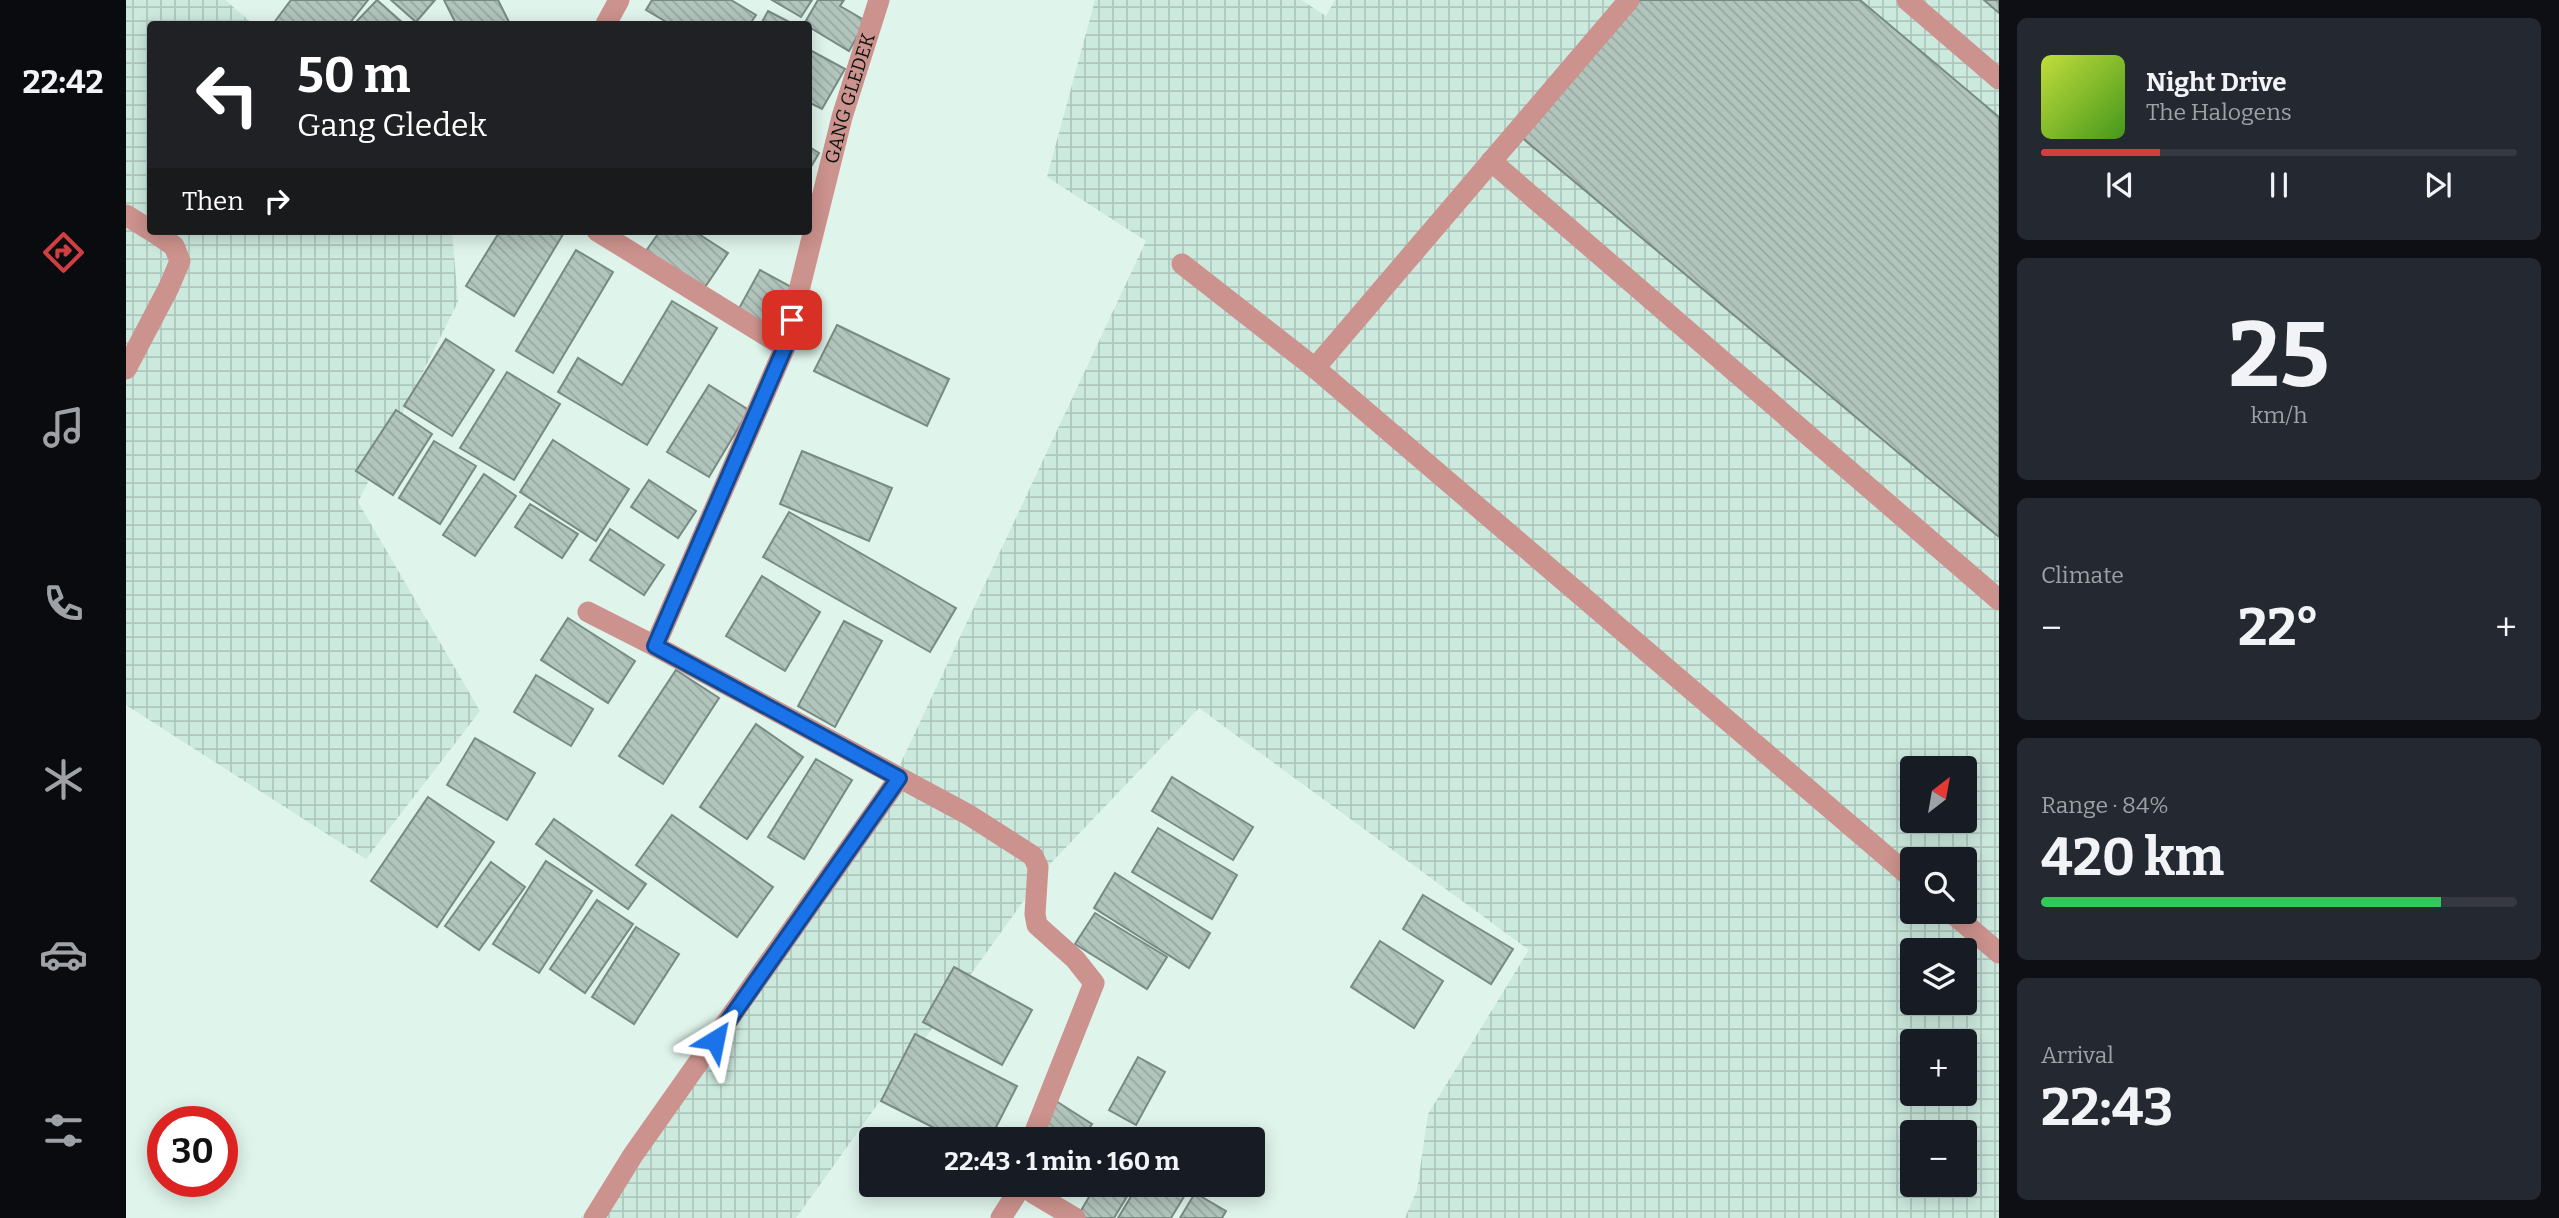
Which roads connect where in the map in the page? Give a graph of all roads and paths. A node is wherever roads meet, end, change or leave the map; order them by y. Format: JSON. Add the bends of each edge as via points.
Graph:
{"nodes":[{"id":1,"x":618,"y":0,"type":"edge"},
{"id":2,"x":879,"y":0,"type":"edge"},
{"id":3,"x":1629,"y":0,"type":"edge"},
{"id":4,"x":1906,"y":0,"type":"edge"},
{"id":5,"x":608,"y":21,"type":"edge"},
{"id":6,"x":1999,"y":79,"type":"edge"},
{"id":7,"x":1492,"y":161,"type":"junction"},
{"id":8,"x":126,"y":215,"type":"edge"},
{"id":9,"x":147,"y":228,"type":"edge"},
{"id":10,"x":158,"y":235,"type":"edge"},
{"id":11,"x":603,"y":235,"type":"edge"},
{"id":12,"x":1182,"y":264,"type":"dead end"},
{"id":13,"x":785,"y":347,"type":"junction"},
{"id":14,"x":1315,"y":368,"type":"junction"},
{"id":15,"x":126,"y":369,"type":"edge"},
{"id":16,"x":1999,"y":600,"type":"edge"},
{"id":17,"x":588,"y":612,"type":"dead end"},
{"id":18,"x":655,"y":646,"type":"junction"},
{"id":19,"x":899,"y":778,"type":"junction"},
{"id":20,"x":1900,"y":868,"type":"edge"},
{"id":21,"x":1965,"y":924,"type":"edge"},
{"id":22,"x":1999,"y":953,"type":"edge"},
{"id":23,"x":1037,"y":1127,"type":"edge"},
{"id":24,"x":1015,"y":1197,"type":"edge"},
{"id":25,"x":1040,"y":1197,"type":"edge"},
{"id":26,"x":594,"y":1218,"type":"edge"},
{"id":27,"x":1001,"y":1218,"type":"edge"},
{"id":28,"x":1075,"y":1218,"type":"edge"}],
"edges":[{"from":1,"to":5,"type":"street"},
{"from":2,"to":13,"type":"street","name":"GANG GLEDEK","via":[[842,117]]},
{"from":3,"to":7,"type":"street"},
{"from":4,"to":6,"type":"street"},
{"from":7,"to":14,"type":"street"},
{"from":7,"to":16,"type":"street"},
{"from":8,"to":9,"type":"street"},
{"from":10,"to":15,"type":"street","via":[[174,246],[180,261]]},
{"from":11,"to":13,"type":"street"},
{"from":12,"to":14,"type":"street"},
{"from":13,"to":18,"type":"street","name":"GANG GLEDEK"},
{"from":14,"to":20,"type":"street"},
{"from":17,"to":18,"type":"street"},
{"from":18,"to":19,"type":"street"},
{"from":19,"to":23,"type":"street","via":[[1033,856],[1038,867],[1037,925],[1094,983]]},
{"from":19,"to":26,"type":"street"},
{"from":21,"to":22,"type":"street"},
{"from":24,"to":27,"type":"street"},
{"from":25,"to":28,"type":"street"}]}
